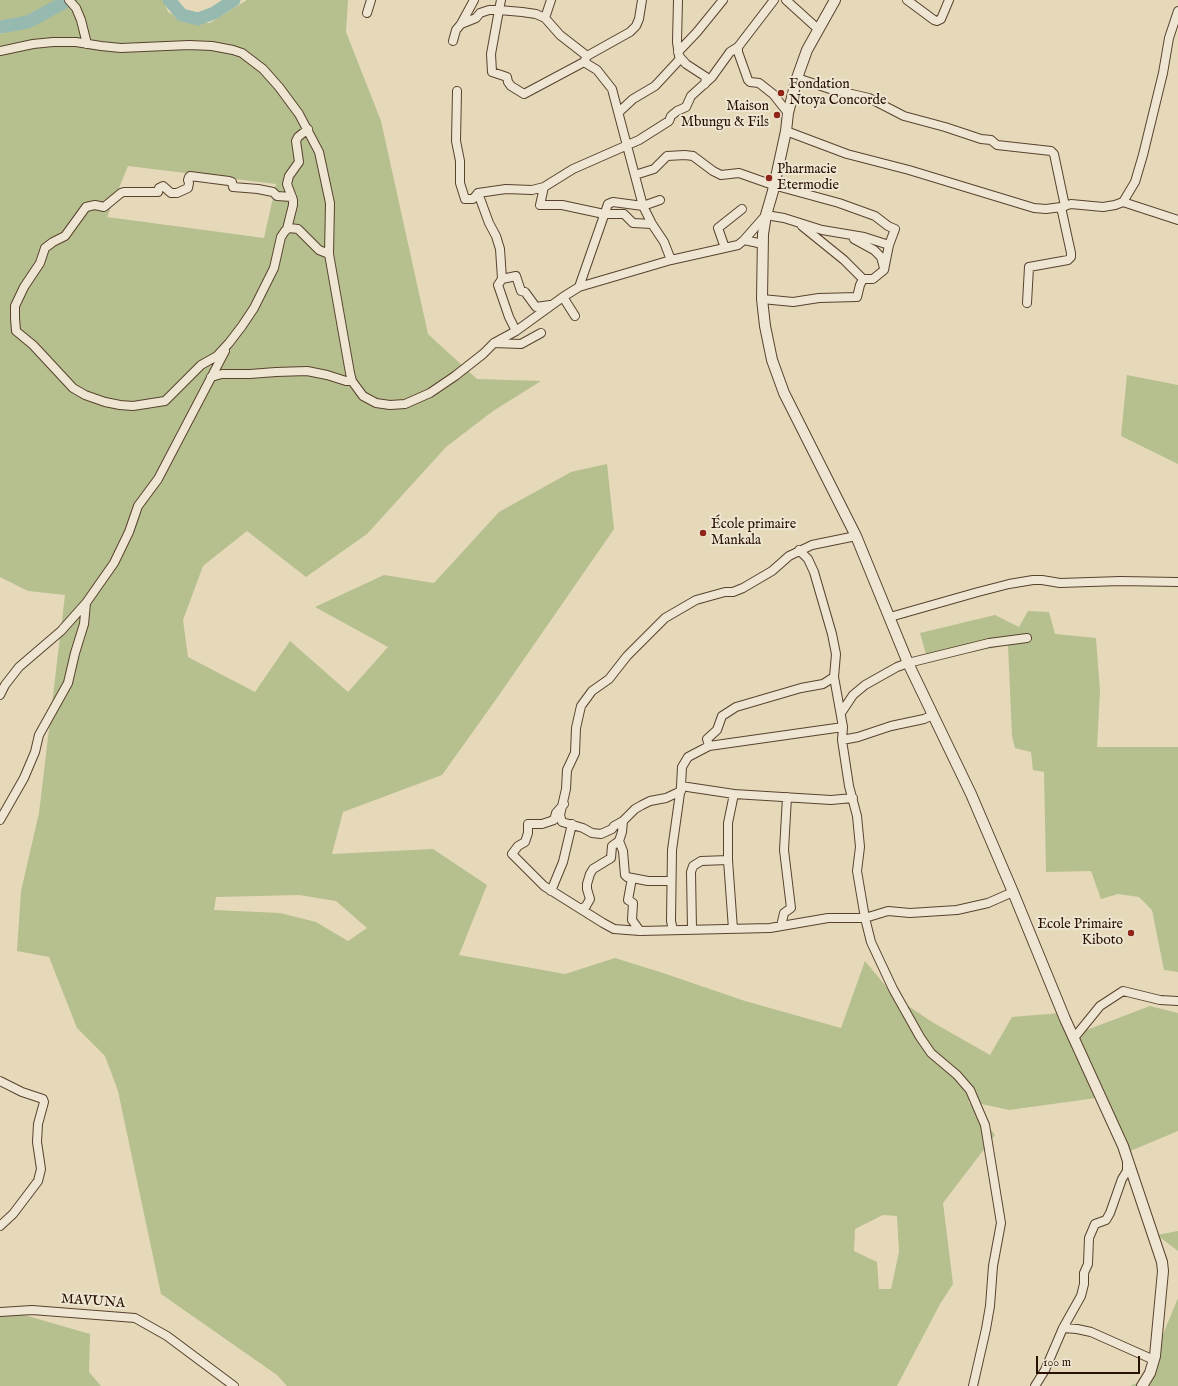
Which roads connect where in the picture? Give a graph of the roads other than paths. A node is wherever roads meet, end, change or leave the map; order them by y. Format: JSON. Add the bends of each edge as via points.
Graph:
{"nodes":[{"id":1,"x":69,"y":0,"type":"edge"},
{"id":2,"x":371,"y":0,"type":"edge"},
{"id":3,"x":474,"y":0,"type":"edge"},
{"id":4,"x":501,"y":0,"type":"edge"},
{"id":5,"x":551,"y":0,"type":"edge"},
{"id":6,"x":642,"y":0,"type":"edge"},
{"id":7,"x":678,"y":0,"type":"edge"},
{"id":8,"x":723,"y":0,"type":"edge"},
{"id":9,"x":774,"y":0,"type":"edge"},
{"id":10,"x":786,"y":0,"type":"edge"},
{"id":11,"x":835,"y":0,"type":"edge"},
{"id":12,"x":907,"y":0,"type":"edge"},
{"id":13,"x":948,"y":0,"type":"edge"},
{"id":14,"x":499,"y":10,"type":"junction"},
{"id":15,"x":1178,"y":11,"type":"edge"},
{"id":16,"x":367,"y":13,"type":"dead end"},
{"id":17,"x":545,"y":18,"type":"junction"},
{"id":18,"x":461,"y":24,"type":"junction"},
{"id":19,"x":818,"y":29,"type":"junction"},
{"id":20,"x":453,"y":41,"type":"dead end"},
{"id":21,"x":87,"y":44,"type":"junction"},
{"id":22,"x":738,"y":47,"type":"junction"},
{"id":23,"x":0,"y":51,"type":"edge"},
{"id":24,"x":679,"y":56,"type":"junction"},
{"id":25,"x":586,"y":59,"type":"junction"},
{"id":26,"x":797,"y":78,"type":"junction"},
{"id":27,"x":705,"y":84,"type":"junction"},
{"id":28,"x":457,"y":91,"type":"dead end"},
{"id":29,"x":619,"y":112,"type":"junction"},
{"id":30,"x":788,"y":112,"type":"junction"},
{"id":31,"x":308,"y":129,"type":"junction"},
{"id":32,"x":786,"y":132,"type":"junction"},
{"id":33,"x":627,"y":146,"type":"junction"},
{"id":34,"x":635,"y":175,"type":"junction"},
{"id":35,"x":773,"y":185,"type":"junction"},
{"id":36,"x":544,"y":187,"type":"junction"},
{"id":37,"x":478,"y":193,"type":"junction"},
{"id":38,"x":292,"y":197,"type":"junction"},
{"id":39,"x":660,"y":200,"type":"dead end"},
{"id":40,"x":1123,"y":202,"type":"junction"},
{"id":41,"x":643,"y":206,"type":"junction"},
{"id":42,"x":1063,"y":207,"type":"junction"},
{"id":43,"x":742,"y":209,"type":"dead end"},
{"id":44,"x":604,"y":214,"type":"junction"},
{"id":45,"x":766,"y":215,"type":"junction"},
{"id":46,"x":1178,"y":220,"type":"edge"},
{"id":47,"x":799,"y":223,"type":"junction"},
{"id":48,"x":652,"y":224,"type":"junction"},
{"id":49,"x":287,"y":229,"type":"junction"},
{"id":50,"x":839,"y":233,"type":"junction"},
{"id":51,"x":744,"y":240,"type":"junction"},
{"id":52,"x":763,"y":244,"type":"junction"},
{"id":53,"x":889,"y":245,"type":"junction"},
{"id":54,"x":725,"y":248,"type":"junction"},
{"id":55,"x":329,"y":254,"type":"junction"},
{"id":56,"x":671,"y":260,"type":"junction"},
{"id":57,"x":884,"y":270,"type":"junction"},
{"id":58,"x":864,"y":279,"type":"junction"},
{"id":59,"x":502,"y":280,"type":"junction"},
{"id":60,"x":579,"y":287,"type":"junction"},
{"id":61,"x":563,"y":297,"type":"junction"},
{"id":62,"x":762,"y":299,"type":"junction"},
{"id":63,"x":1027,"y":303,"type":"dead end"},
{"id":64,"x":553,"y":304,"type":"junction"},
{"id":65,"x":575,"y":316,"type":"dead end"},
{"id":66,"x":516,"y":331,"type":"junction"},
{"id":67,"x":541,"y":333,"type":"dead end"},
{"id":68,"x":229,"y":343,"type":"junction"},
{"id":69,"x":494,"y":343,"type":"junction"},
{"id":70,"x":211,"y":377,"type":"junction"},
{"id":71,"x":352,"y":381,"type":"junction"},
{"id":72,"x":856,"y":536,"type":"junction"},
{"id":73,"x":799,"y":550,"type":"junction"},
{"id":74,"x":1178,"y":582,"type":"edge"},
{"id":75,"x":86,"y":602,"type":"junction"},
{"id":76,"x":890,"y":617,"type":"junction"},
{"id":77,"x":1027,"y":638,"type":"dead end"},
{"id":78,"x":908,"y":663,"type":"junction"},
{"id":79,"x":834,"y":677,"type":"junction"},
{"id":80,"x":0,"y":695,"type":"edge"},
{"id":81,"x":841,"y":713,"type":"junction"},
{"id":82,"x":933,"y":715,"type":"junction"},
{"id":83,"x":843,"y":728,"type":"junction"},
{"id":84,"x":842,"y":740,"type":"junction"},
{"id":85,"x":709,"y":746,"type":"junction"},
{"id":86,"x":681,"y":788,"type":"junction"},
{"id":87,"x":734,"y":794,"type":"junction"},
{"id":88,"x":788,"y":797,"type":"junction"},
{"id":89,"x":853,"y":798,"type":"junction"},
{"id":90,"x":564,"y":804,"type":"junction"},
{"id":91,"x":0,"y":820,"type":"edge"},
{"id":92,"x":623,"y":821,"type":"junction"},
{"id":93,"x":572,"y":824,"type":"junction"},
{"id":94,"x":619,"y":841,"type":"junction"},
{"id":95,"x":728,"y":860,"type":"junction"},
{"id":96,"x":632,"y":878,"type":"junction"},
{"id":97,"x":672,"y":881,"type":"junction"},
{"id":98,"x":551,"y":891,"type":"junction"},
{"id":99,"x":1014,"y":892,"type":"junction"},
{"id":100,"x":581,"y":909,"type":"junction"},
{"id":101,"x":865,"y":918,"type":"junction"},
{"id":102,"x":782,"y":926,"type":"junction"},
{"id":103,"x":692,"y":929,"type":"junction"},
{"id":104,"x":733,"y":929,"type":"junction"},
{"id":105,"x":640,"y":930,"type":"junction"},
{"id":106,"x":673,"y":930,"type":"junction"},
{"id":107,"x":1178,"y":1002,"type":"edge"},
{"id":108,"x":1074,"y":1038,"type":"junction"},
{"id":109,"x":0,"y":1081,"type":"edge"},
{"id":110,"x":1124,"y":1146,"type":"junction"},
{"id":111,"x":0,"y":1226,"type":"edge"},
{"id":112,"x":0,"y":1312,"type":"edge"},
{"id":113,"x":1063,"y":1328,"type":"junction"},
{"id":114,"x":1154,"y":1360,"type":"junction"},
{"id":115,"x":234,"y":1386,"type":"edge"},
{"id":116,"x":973,"y":1386,"type":"edge"},
{"id":117,"x":1036,"y":1386,"type":"edge"},
{"id":118,"x":1142,"y":1386,"type":"edge"}],
"edges":[{"from":1,"to":21,"type":"street","via":[[81,20]]},
{"from":2,"to":16,"type":"street"},
{"from":3,"to":18,"type":"street"},
{"from":4,"to":14,"type":"street"},
{"from":5,"to":17,"type":"street"},
{"from":6,"to":25,"type":"street","via":[[639,20],[633,29]]},
{"from":7,"to":24,"type":"street"},
{"from":8,"to":24,"type":"street"},
{"from":9,"to":22,"type":"street"},
{"from":10,"to":19,"type":"street"},
{"from":11,"to":19,"type":"street"},
{"from":12,"to":13,"type":"street","via":[[937,21],[941,19]]},
{"from":14,"to":17,"type":"street","via":[[532,13]]},
{"from":14,"to":18,"type":"street","via":[[480,13],[476,18]]},
{"from":14,"to":25,"type":"street","via":[[491,54],[492,72],[506,77],[511,86],[524,94]]},
{"from":15,"to":40,"type":"street","via":[[1169,38],[1143,155],[1135,182]]},
{"from":17,"to":25,"type":"street"},
{"from":18,"to":20,"type":"street"},
{"from":19,"to":26,"type":"street"},
{"from":21,"to":23,"type":"street","via":[[53,42]]},
{"from":21,"to":31,"type":"street","via":[[135,48],[212,46],[242,53],[263,69],[279,87]]},
{"from":22,"to":27,"type":"street","via":[[730,52]]},
{"from":22,"to":30,"type":"street","via":[[748,80],[759,83],[773,94]]},
{"from":24,"to":27,"type":"street","via":[[706,77]]},
{"from":24,"to":29,"type":"street","via":[[655,86],[633,99]]},
{"from":25,"to":29,"type":"street","via":[[611,87]]},
{"from":26,"to":30,"type":"street"},
{"from":26,"to":42,"type":"street","via":[[869,98],[904,116],[990,140],[997,145],[1051,150],[1054,154]]},
{"from":27,"to":33,"type":"street","via":[[691,96],[686,107],[677,110],[669,121]]},
{"from":28,"to":37,"type":"street","via":[[456,141],[460,161],[460,183],[466,199],[473,199]]},
{"from":29,"to":33,"type":"street"},
{"from":30,"to":32,"type":"street"},
{"from":31,"to":38,"type":"street","via":[[296,141],[299,162],[287,184]]},
{"from":31,"to":55,"type":"street","via":[[319,152],[330,200]]},
{"from":32,"to":35,"type":"street"},
{"from":32,"to":42,"type":"street","via":[[847,154],[909,170],[1025,206],[1046,209]]},
{"from":33,"to":34,"type":"street"},
{"from":33,"to":36,"type":"street","via":[[573,169]]},
{"from":34,"to":35,"type":"street","via":[[654,169],[668,156],[685,155],[693,156],[713,172],[721,175],[739,173]]},
{"from":34,"to":41,"type":"street"},
{"from":35,"to":45,"type":"street"},
{"from":35,"to":53,"type":"street","via":[[875,216],[895,229]]},
{"from":36,"to":37,"type":"street"},
{"from":36,"to":44,"type":"street","via":[[540,206],[562,205]]},
{"from":37,"to":59,"type":"street","via":[[500,249]]},
{"from":38,"to":49,"type":"street","via":[[294,205]]},
{"from":38,"to":68,"type":"street","via":[[277,196],[273,192],[258,189],[233,187],[229,181],[194,176],[188,177],[188,188],[177,193],[171,193],[163,186],[158,192],[123,192],[104,206],[86,207],[65,236],[45,248],[40,263],[24,286],[15,306],[16,330],[69,385],[85,395],[120,405],[134,406],[165,401]]},
{"from":39,"to":41,"type":"street"},
{"from":40,"to":42,"type":"street","via":[[1106,207],[1070,204]]},
{"from":40,"to":46,"type":"street"},
{"from":41,"to":44,"type":"street","via":[[613,202],[608,204]]},
{"from":41,"to":48,"type":"street"},
{"from":42,"to":63,"type":"street","via":[[1071,257],[1068,260],[1029,267]]},
{"from":43,"to":54,"type":"street","via":[[718,228]]},
{"from":44,"to":48,"type":"street","via":[[624,214],[633,223]]},
{"from":44,"to":60,"type":"street"},
{"from":45,"to":47,"type":"street"},
{"from":45,"to":51,"type":"street"},
{"from":45,"to":52,"type":"street"},
{"from":47,"to":50,"type":"street"},
{"from":47,"to":58,"type":"street"},
{"from":48,"to":56,"type":"street","via":[[664,242]]},
{"from":49,"to":55,"type":"street","via":[[298,229],[319,250]]},
{"from":49,"to":68,"type":"street","via":[[281,237],[274,268],[264,290]]},
{"from":50,"to":53,"type":"street"},
{"from":50,"to":57,"type":"street","via":[[861,241],[874,250],[881,257]]},
{"from":51,"to":52,"type":"street"},
{"from":51,"to":54,"type":"street","via":[[738,245]]},
{"from":52,"to":62,"type":"street"},
{"from":53,"to":57,"type":"street"},
{"from":54,"to":56,"type":"street"},
{"from":55,"to":71,"type":"street"},
{"from":56,"to":60,"type":"street"},
{"from":57,"to":58,"type":"street","via":[[873,280]]},
{"from":58,"to":62,"type":"street","via":[[857,297],[793,302]]},
{"from":59,"to":64,"type":"street","via":[[516,276],[521,290],[536,307]]},
{"from":59,"to":66,"type":"street","via":[[498,285]]},
{"from":60,"to":61,"type":"street"},
{"from":61,"to":64,"type":"street"},
{"from":61,"to":65,"type":"street"},
{"from":62,"to":72,"type":"street","via":[[772,360],[784,393]]},
{"from":64,"to":66,"type":"street"},
{"from":66,"to":69,"type":"street"},
{"from":67,"to":69,"type":"street","via":[[521,344]]},
{"from":68,"to":70,"type":"street"},
{"from":69,"to":71,"type":"street","via":[[436,389],[405,404],[376,403],[363,396]]},
{"from":70,"to":71,"type":"street","via":[[222,374],[307,371]]},
{"from":70,"to":75,"type":"street","via":[[158,479],[138,506],[114,563]]},
{"from":72,"to":73,"type":"street"},
{"from":72,"to":76,"type":"street"},
{"from":73,"to":79,"type":"street","via":[[808,559],[814,572],[832,634],[836,654]]},
{"from":73,"to":90,"type":"street","via":[[788,556],[772,571],[743,588],[696,600],[665,618],[627,656],[609,679],[592,690],[581,706],[576,728],[575,753],[567,770]]},
{"from":74,"to":76,"type":"street","via":[[1060,583],[1034,580],[1009,584]]},
{"from":75,"to":80,"type":"street","via":[[61,631],[19,667]]},
{"from":75,"to":91,"type":"street","via":[[84,624],[68,683],[39,735],[24,778]]},
{"from":76,"to":78,"type":"street"},
{"from":77,"to":78,"type":"street","via":[[989,643]]},
{"from":78,"to":81,"type":"street","via":[[865,685],[853,695]]},
{"from":78,"to":82,"type":"street"},
{"from":79,"to":81,"type":"street"},
{"from":79,"to":85,"type":"street","via":[[823,684],[736,707],[722,716],[717,730],[707,739]]},
{"from":81,"to":83,"type":"street"},
{"from":82,"to":84,"type":"street"},
{"from":82,"to":99,"type":"street"},
{"from":83,"to":84,"type":"street"},
{"from":83,"to":85,"type":"street"},
{"from":84,"to":89,"type":"street"},
{"from":85,"to":86,"type":"street","via":[[688,757],[682,767]]},
{"from":86,"to":87,"type":"street"},
{"from":86,"to":92,"type":"street","via":[[666,798],[642,805]]},
{"from":86,"to":97,"type":"street","via":[[672,850]]},
{"from":87,"to":88,"type":"street"},
{"from":87,"to":95,"type":"street","via":[[728,823]]},
{"from":88,"to":89,"type":"street","via":[[831,800]]},
{"from":88,"to":102,"type":"street","via":[[784,850],[790,908],[784,913]]},
{"from":89,"to":101,"type":"street","via":[[860,847],[857,871]]},
{"from":90,"to":93,"type":"street","via":[[560,815],[562,822]]},
{"from":90,"to":98,"type":"street","via":[[556,813],[554,820],[542,824],[528,824],[525,842],[512,854]]},
{"from":92,"to":93,"type":"street","via":[[598,835]]},
{"from":92,"to":94,"type":"street"},
{"from":93,"to":98,"type":"street","via":[[563,862]]},
{"from":94,"to":96,"type":"street","via":[[623,851],[625,875]]},
{"from":94,"to":100,"type":"street","via":[[612,846],[611,858],[593,869],[590,874],[587,889],[590,899]]},
{"from":95,"to":103,"type":"street","via":[[701,861],[693,866]]},
{"from":95,"to":104,"type":"street"},
{"from":96,"to":97,"type":"street"},
{"from":96,"to":105,"type":"street","via":[[628,900],[632,903],[632,920]]},
{"from":97,"to":106,"type":"street"},
{"from":98,"to":100,"type":"street"},
{"from":99,"to":101,"type":"street","via":[[988,903],[957,910],[910,913],[888,911]]},
{"from":99,"to":108,"type":"street"},
{"from":100,"to":105,"type":"street","via":[[614,929]]},
{"from":101,"to":102,"type":"street","via":[[828,918]]},
{"from":101,"to":116,"type":"street","via":[[871,942],[920,1037],[931,1053],[970,1090],[985,1124],[1001,1223],[993,1266],[990,1306]]},
{"from":102,"to":104,"type":"street"},
{"from":103,"to":104,"type":"street"},
{"from":103,"to":106,"type":"street"},
{"from":105,"to":106,"type":"street"},
{"from":107,"to":108,"type":"street","via":[[1123,991],[1100,1006]]},
{"from":108,"to":110,"type":"street"},
{"from":109,"to":111,"type":"street","via":[[44,1101],[36,1142],[41,1169],[38,1181],[13,1214]]},
{"from":110,"to":113,"type":"street","via":[[1127,1171],[1110,1213],[1106,1220],[1095,1224],[1089,1238],[1088,1264],[1081,1296]]},
{"from":110,"to":114,"type":"street","via":[[1162,1262],[1164,1281]]},
{"from":112,"to":115,"type":"street","name":"MAVUNA","via":[[32,1310],[135,1318],[167,1336]]},
{"from":113,"to":114,"type":"street","via":[[1091,1332]]},
{"from":113,"to":117,"type":"street"},
{"from":114,"to":118,"type":"street"}]}
